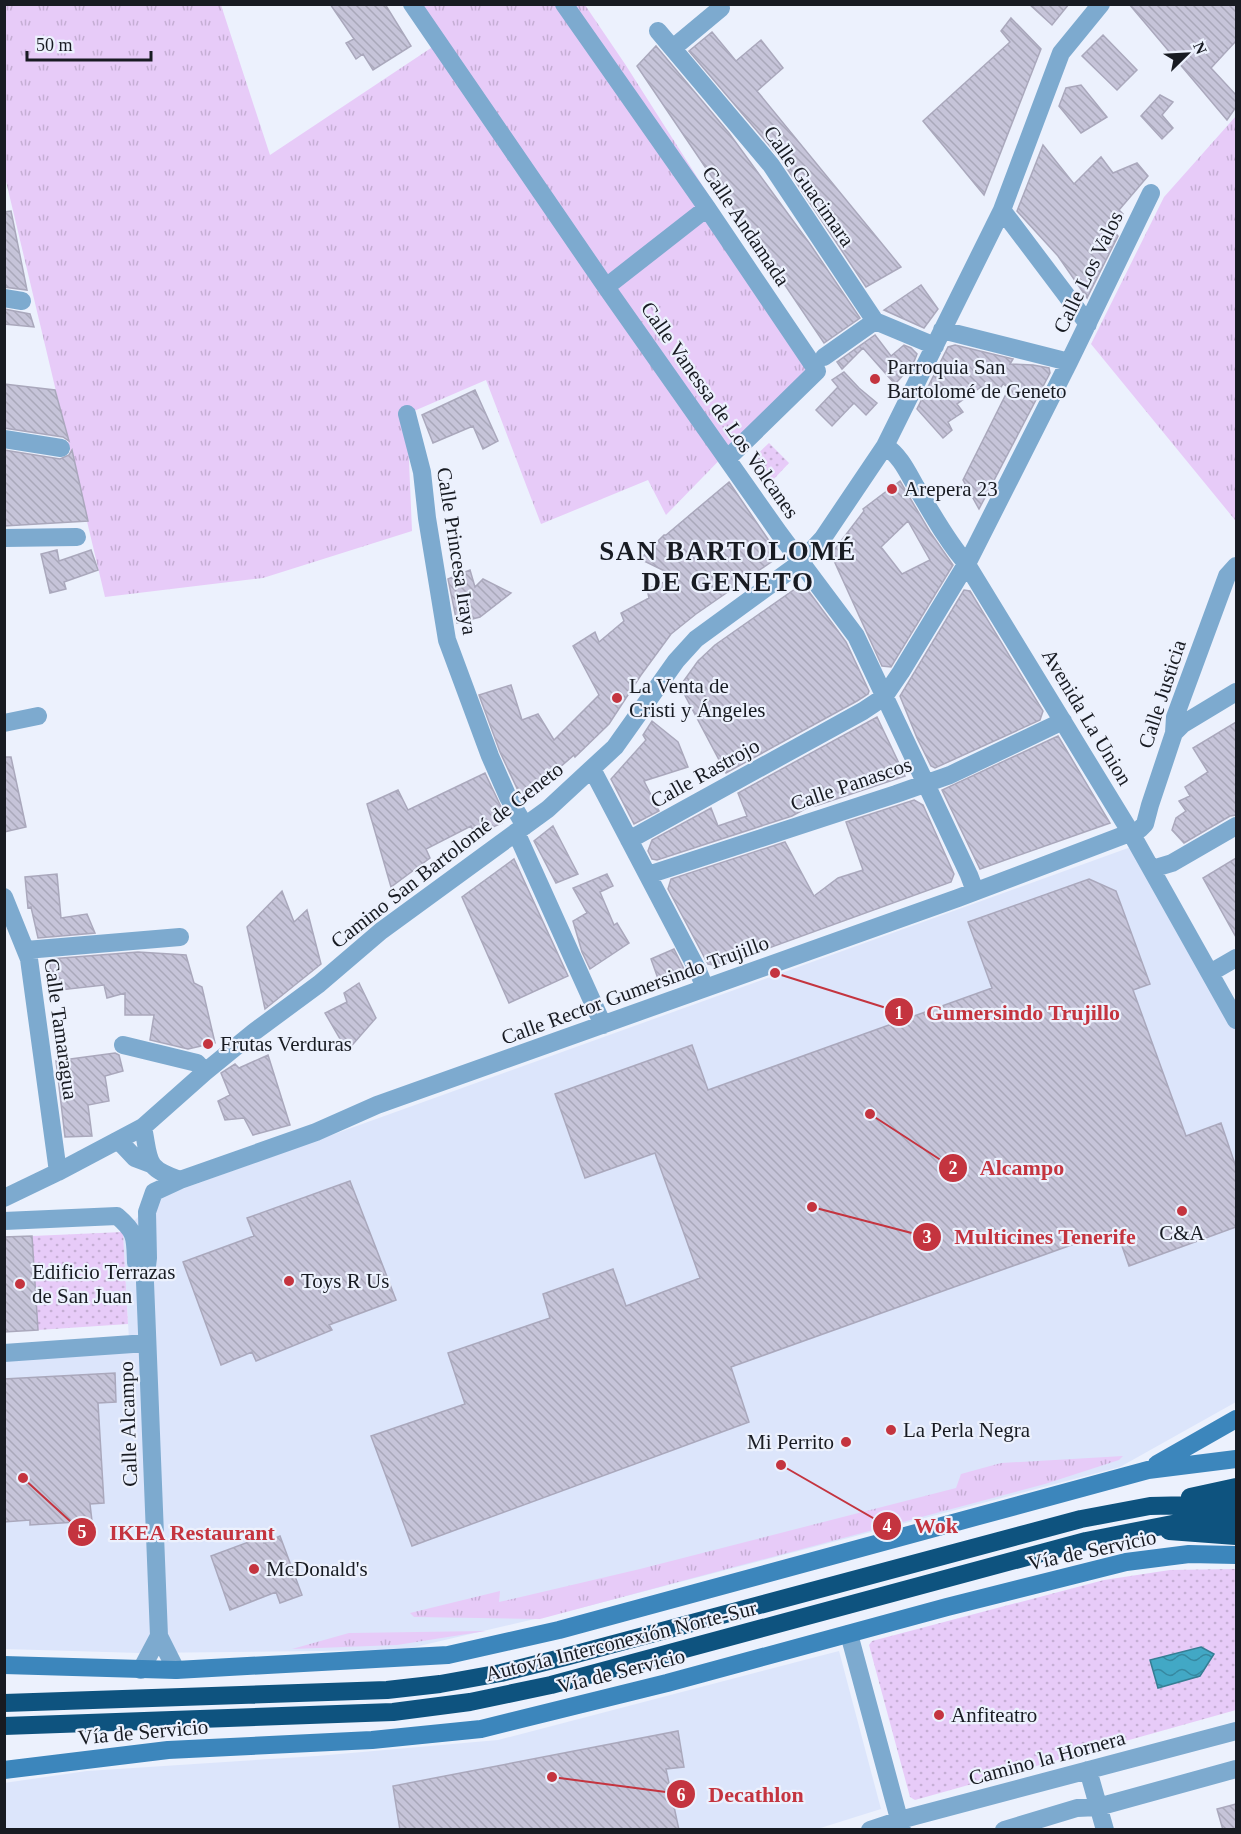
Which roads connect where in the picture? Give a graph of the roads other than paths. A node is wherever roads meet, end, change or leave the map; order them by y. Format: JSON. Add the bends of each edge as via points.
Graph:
{"nodes":[{"id":1,"x":412,"y":4,"type":"edge"},
{"id":2,"x":564,"y":4,"type":"edge"},
{"id":3,"x":1101,"y":4,"type":"edge"},
{"id":4,"x":721,"y":8,"type":"dead end"},
{"id":5,"x":658,"y":32,"type":"dead end"},
{"id":6,"x":673,"y":48,"type":"junction"},
{"id":7,"x":1151,"y":193,"type":"dead end"},
{"id":8,"x":708,"y":208,"type":"junction"},
{"id":9,"x":1002,"y":210,"type":"junction"},
{"id":10,"x":606,"y":287,"type":"junction"},
{"id":11,"x":875,"y":321,"type":"junction"},
{"id":12,"x":1088,"y":324,"type":"junction"},
{"id":13,"x":938,"y":338,"type":"junction"},
{"id":14,"x":824,"y":357,"type":"dead end"},
{"id":15,"x":1069,"y":362,"type":"junction"},
{"id":16,"x":407,"y":414,"type":"dead end"},
{"id":17,"x":4,"y":439,"type":"edge"},
{"id":18,"x":885,"y":446,"type":"junction"},
{"id":19,"x":61,"y":448,"type":"dead end"},
{"id":20,"x":727,"y":459,"type":"junction"},
{"id":21,"x":77,"y":537,"type":"dead end"},
{"id":22,"x":4,"y":538,"type":"edge"},
{"id":23,"x":800,"y":563,"type":"junction"},
{"id":24,"x":966,"y":563,"type":"junction"},
{"id":25,"x":1236,"y":566,"type":"edge"},
{"id":26,"x":1191,"y":671,"type":"junction"},
{"id":27,"x":1236,"y":692,"type":"edge"},
{"id":28,"x":884,"y":697,"type":"junction"},
{"id":29,"x":1212,"y":707,"type":"junction"},
{"id":30,"x":38,"y":716,"type":"dead end"},
{"id":31,"x":1063,"y":721,"type":"junction"},
{"id":32,"x":4,"y":723,"type":"edge"},
{"id":33,"x":1174,"y":733,"type":"junction"},
{"id":34,"x":592,"y":770,"type":"junction"},
{"id":35,"x":925,"y":783,"type":"junction"},
{"id":36,"x":1150,"y":804,"type":"junction"},
{"id":37,"x":1120,"y":814,"type":"junction"},
{"id":38,"x":1236,"y":826,"type":"edge"},
{"id":39,"x":520,"y":829,"type":"junction"},
{"id":40,"x":1138,"y":829,"type":"junction"},
{"id":41,"x":629,"y":840,"type":"junction"},
{"id":42,"x":1151,"y":867,"type":"junction"},
{"id":43,"x":648,"y":875,"type":"junction"},
{"id":44,"x":975,"y":891,"type":"junction"},
{"id":45,"x":4,"y":897,"type":"edge"},
{"id":46,"x":180,"y":937,"type":"dead end"},
{"id":47,"x":26,"y":950,"type":"junction"},
{"id":48,"x":1236,"y":958,"type":"edge"},
{"id":49,"x":1210,"y":973,"type":"junction"},
{"id":50,"x":705,"y":988,"type":"junction"},
{"id":51,"x":1236,"y":1020,"type":"edge"},
{"id":52,"x":603,"y":1025,"type":"junction"},
{"id":53,"x":123,"y":1045,"type":"dead end"},
{"id":54,"x":205,"y":1072,"type":"junction"},
{"id":55,"x":143,"y":1127,"type":"junction"},
{"id":56,"x":119,"y":1141,"type":"junction"},
{"id":57,"x":151,"y":1164,"type":"junction"},
{"id":58,"x":58,"y":1172,"type":"junction"},
{"id":59,"x":180,"y":1180,"type":"junction"},
{"id":60,"x":154,"y":1192,"type":"joint"},
{"id":61,"x":4,"y":1198,"type":"edge"},
{"id":62,"x":4,"y":1221,"type":"edge"},
{"id":63,"x":145,"y":1282,"type":"junction"},
{"id":64,"x":147,"y":1343,"type":"junction"},
{"id":65,"x":4,"y":1353,"type":"edge"},
{"id":66,"x":1236,"y":1419,"type":"edge"},
{"id":67,"x":1236,"y":1459,"type":"edge"},
{"id":68,"x":1148,"y":1470,"type":"junction"},
{"id":69,"x":1236,"y":1487,"type":"edge"},
{"id":70,"x":1236,"y":1504,"type":"edge"},
{"id":71,"x":1150,"y":1506,"type":"junction"},
{"id":72,"x":1236,"y":1518,"type":"edge"},
{"id":73,"x":1143,"y":1529,"type":"junction"},
{"id":74,"x":1236,"y":1536,"type":"edge"},
{"id":75,"x":1236,"y":1555,"type":"edge"},
{"id":76,"x":849,"y":1634,"type":"junction"},
{"id":77,"x":159,"y":1636,"type":"junction"},
{"id":78,"x":4,"y":1665,"type":"edge"},
{"id":79,"x":141,"y":1670,"type":"junction"},
{"id":80,"x":176,"y":1670,"type":"junction"},
{"id":81,"x":4,"y":1703,"type":"edge"},
{"id":82,"x":4,"y":1726,"type":"edge"},
{"id":83,"x":1236,"y":1731,"type":"edge"},
{"id":84,"x":1236,"y":1769,"type":"edge"},
{"id":85,"x":4,"y":1770,"type":"edge"},
{"id":86,"x":1088,"y":1770,"type":"junction"},
{"id":87,"x":1098,"y":1807,"type":"junction"},
{"id":88,"x":901,"y":1825,"type":"edge"},
{"id":89,"x":870,"y":1830,"type":"edge"},
{"id":90,"x":1004,"y":1830,"type":"edge"},
{"id":91,"x":1105,"y":1830,"type":"edge"}],
"edges":[{"from":1,"to":10,"type":"street","name":"Calle Vanessa de Los Volcanes"},
{"from":2,"to":8,"type":"street","name":"Calle Andamada"},
{"from":3,"to":9,"type":"street","name":"Camino San Bartolomé de Geneto","via":[[1060,53]]},
{"from":4,"to":6,"type":"street"},
{"from":5,"to":6,"type":"street","name":"Calle Guacimara"},
{"from":6,"to":11,"type":"street","name":"Calle Guacimara","via":[[771,165]]},
{"from":7,"to":12,"type":"street","name":"Calle Los Valos"},
{"from":8,"to":10,"type":"street"},
{"from":8,"to":20,"type":"street","name":"Calle Andamada","via":[[817,371]]},
{"from":9,"to":12,"type":"street"},
{"from":9,"to":13,"type":"street","name":"Camino San Bartolomé de Geneto"},
{"from":10,"to":20,"type":"street","name":"Calle Vanessa de Los Volcanes"},
{"from":11,"to":13,"type":"street"},
{"from":11,"to":14,"type":"street"},
{"from":12,"to":15,"type":"street","name":"Calle Los Valos"},
{"from":13,"to":15,"type":"street"},
{"from":13,"to":18,"type":"street","name":"Camino San Bartolomé de Geneto"},
{"from":15,"to":24,"type":"street","name":"Calle Los Valos"},
{"from":16,"to":39,"type":"street","name":"Calle Princesa Iraya","via":[[422,472],[447,640]]},
{"from":17,"to":19,"type":"street"},
{"from":18,"to":23,"type":"street","name":"Camino San Bartolomé de Geneto","via":[[823,538]]},
{"from":18,"to":24,"type":"street","name":"Avenida La Union","via":[[902,463]]},
{"from":20,"to":23,"type":"street","name":"Calle Vanessa de Los Volcanes"},
{"from":21,"to":22,"type":"street"},
{"from":23,"to":28,"type":"street","name":"Calle Vanessa de Los Volcanes","via":[[856,636]]},
{"from":23,"to":34,"type":"street","name":"Camino San Bartolomé de Geneto","via":[[696,639],[615,747]]},
{"from":24,"to":28,"type":"street","name":"Calle Rastrojo"},
{"from":24,"to":31,"type":"street","name":"Avenida La Union"},
{"from":25,"to":26,"type":"street","name":"Calle Justicia","via":[[1227,576]]},
{"from":26,"to":29,"type":"street","via":[[1196,692]]},
{"from":26,"to":33,"type":"street","name":"Calle Justicia","via":[[1175,717]]},
{"from":27,"to":29,"type":"street"},
{"from":28,"to":35,"type":"street","name":"Calle Vanessa de Los Volcanes"},
{"from":28,"to":41,"type":"street","name":"Calle Rastrojo"},
{"from":29,"to":33,"type":"street"},
{"from":30,"to":32,"type":"street"},
{"from":31,"to":35,"type":"street","name":"Calle Panascos"},
{"from":31,"to":37,"type":"street","name":"Avenida La Union"},
{"from":33,"to":36,"type":"street","name":"Calle Justicia"},
{"from":34,"to":39,"type":"street","name":"Camino San Bartolomé de Geneto"},
{"from":34,"to":41,"type":"street"},
{"from":35,"to":43,"type":"street","name":"Calle Panascos"},
{"from":35,"to":44,"type":"street","name":"Calle Vanessa de Los Volcanes"},
{"from":36,"to":37,"type":"street","via":[[1140,814]]},
{"from":36,"to":40,"type":"street","name":"Calle Justicia"},
{"from":37,"to":40,"type":"street","name":"Avenida La Union"},
{"from":38,"to":42,"type":"street","via":[[1172,863]]},
{"from":39,"to":52,"type":"street","name":"Calle Princesa Iraya"},
{"from":39,"to":54,"type":"street","name":"Camino San Bartolomé de Geneto","via":[[381,931]]},
{"from":40,"to":42,"type":"street","name":"Avenida La Union"},
{"from":40,"to":44,"type":"street","name":"Calle Rector Gumersindo Trujillo"},
{"from":41,"to":43,"type":"street"},
{"from":42,"to":49,"type":"street","name":"Avenida La Union"},
{"from":43,"to":50,"type":"street"},
{"from":44,"to":50,"type":"street","name":"Calle Rector Gumersindo Trujillo"},
{"from":45,"to":47,"type":"street","name":"Calle Tamaragua"},
{"from":46,"to":47,"type":"street"},
{"from":47,"to":58,"type":"street","name":"Calle Tamaragua","via":[[35,991]]},
{"from":48,"to":49,"type":"street"},
{"from":49,"to":51,"type":"street","name":"Avenida La Union"},
{"from":50,"to":52,"type":"street","name":"Calle Rector Gumersindo Trujillo"},
{"from":52,"to":59,"type":"street","name":"Calle Rector Gumersindo Trujillo"},
{"from":53,"to":54,"type":"street","via":[[197,1063]]},
{"from":54,"to":55,"type":"street","name":"Camino San Bartolomé de Geneto"},
{"from":55,"to":56,"type":"street","name":"Camino San Bartolomé de Geneto"},
{"from":55,"to":57,"type":"street"},
{"from":56,"to":57,"type":"street","via":[[135,1158]]},
{"from":56,"to":58,"type":"street","name":"Camino San Bartolomé de Geneto"},
{"from":57,"to":59,"type":"street","via":[[158,1172]]},
{"from":58,"to":61,"type":"street","name":"Camino San Bartolomé de Geneto"},
{"from":59,"to":60,"type":"street","name":"Calle Rector Gumersindo Trujillo"},
{"from":60,"to":63,"type":"street","name":"Calle Alcampo","via":[[147,1212]]},
{"from":62,"to":63,"type":"street","name":"Calle Alcampo","via":[[117,1216],[133,1231],[136,1268]]},
{"from":63,"to":64,"type":"street","name":"Calle Alcampo"},
{"from":64,"to":65,"type":"street"},
{"from":64,"to":77,"type":"street","name":"Calle Alcampo"},
{"from":66,"to":68,"type":"street"},
{"from":67,"to":68,"type":"street"},
{"from":68,"to":80,"type":"street","via":[[559,1630],[448,1655]]},
{"from":69,"to":71,"type":"highway"},
{"from":70,"to":71,"type":"highway","name":"Autovía Interconexión Norte-Sur"},
{"from":71,"to":81,"type":"highway","name":"Autovía Interconexión Norte-Sur","via":[[1081,1519],[565,1657],[440,1684],[387,1690]]},
{"from":72,"to":73,"type":"highway","name":"Autovía Interconexión Norte-Sur","via":[[1203,1518]]},
{"from":73,"to":74,"type":"highway"},
{"from":73,"to":82,"type":"highway","name":"Autovía Interconexión Norte-Sur","via":[[1043,1552],[551,1685],[470,1702],[393,1712]]},
{"from":75,"to":76,"type":"street","name":"Vía de Servicio","via":[[1189,1554],[1126,1562]]},
{"from":76,"to":85,"type":"street","name":"Vía de Servicio","via":[[481,1729],[372,1740],[168,1749]]},
{"from":76,"to":88,"type":"street"},
{"from":77,"to":79,"type":"street"},
{"from":77,"to":80,"type":"street","name":"Calle Alcampo"},
{"from":78,"to":79,"type":"street"},
{"from":79,"to":80,"type":"street"},
{"from":83,"to":86,"type":"street","name":"Camino la Hornera"},
{"from":84,"to":87,"type":"street"},
{"from":86,"to":87,"type":"street"},
{"from":86,"to":88,"type":"street","name":"Camino la Hornera"},
{"from":87,"to":90,"type":"street","via":[[1077,1808]]},
{"from":87,"to":91,"type":"street"},
{"from":88,"to":89,"type":"street","name":"Camino la Hornera"}]}
